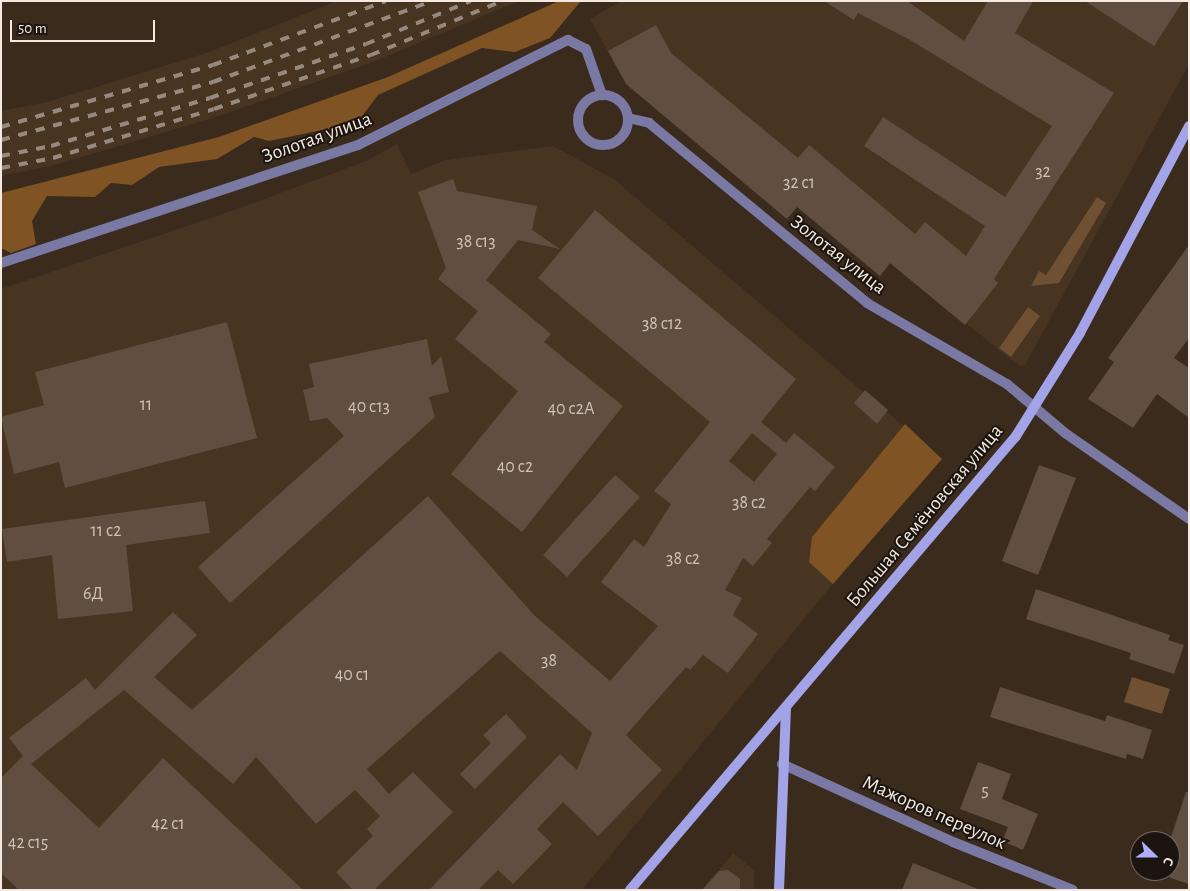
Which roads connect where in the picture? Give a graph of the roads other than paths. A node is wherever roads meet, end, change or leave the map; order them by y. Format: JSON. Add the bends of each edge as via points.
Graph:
{"nodes":[{"id":1,"x":602,"y":95,"type":"junction"},
{"id":2,"x":628,"y":118,"type":"junction"},
{"id":3,"x":1189,"y":126,"type":"edge"},
{"id":4,"x":1,"y":263,"type":"edge"},
{"id":5,"x":1036,"y":408,"type":"junction"},
{"id":6,"x":1189,"y":519,"type":"edge"},
{"id":7,"x":786,"y":709,"type":"junction"},
{"id":8,"x":782,"y":764,"type":"junction"},
{"id":9,"x":630,"y":890,"type":"edge"},
{"id":10,"x":779,"y":890,"type":"edge"},
{"id":11,"x":1073,"y":890,"type":"edge"}],
"edges":[{"from":1,"to":2,"type":"street","via":[[620,101]]},
{"from":1,"to":2,"type":"street","via":[[586,102],[578,117],[582,134],[589,141],[597,145],[616,142],[623,136]]},
{"from":1,"to":4,"type":"street","name":"Золотая улица","via":[[586,49],[568,40],[358,145]]},
{"from":2,"to":5,"type":"street","name":"Золотая улица","via":[[649,123],[866,303],[980,368]]},
{"from":3,"to":5,"type":"main road","name":"Большая Семёновская улица","via":[[1080,333]]},
{"from":5,"to":6,"type":"street","name":"Золотая улица"},
{"from":5,"to":7,"type":"main road","name":"Большая Семёновская улица"},
{"from":7,"to":8,"type":"main road"},
{"from":7,"to":9,"type":"main road","name":"Большая Семёновская улица"},
{"from":8,"to":10,"type":"main road"},
{"from":8,"to":11,"type":"street","name":"Мажоров переулок","via":[[953,842]]}]}
